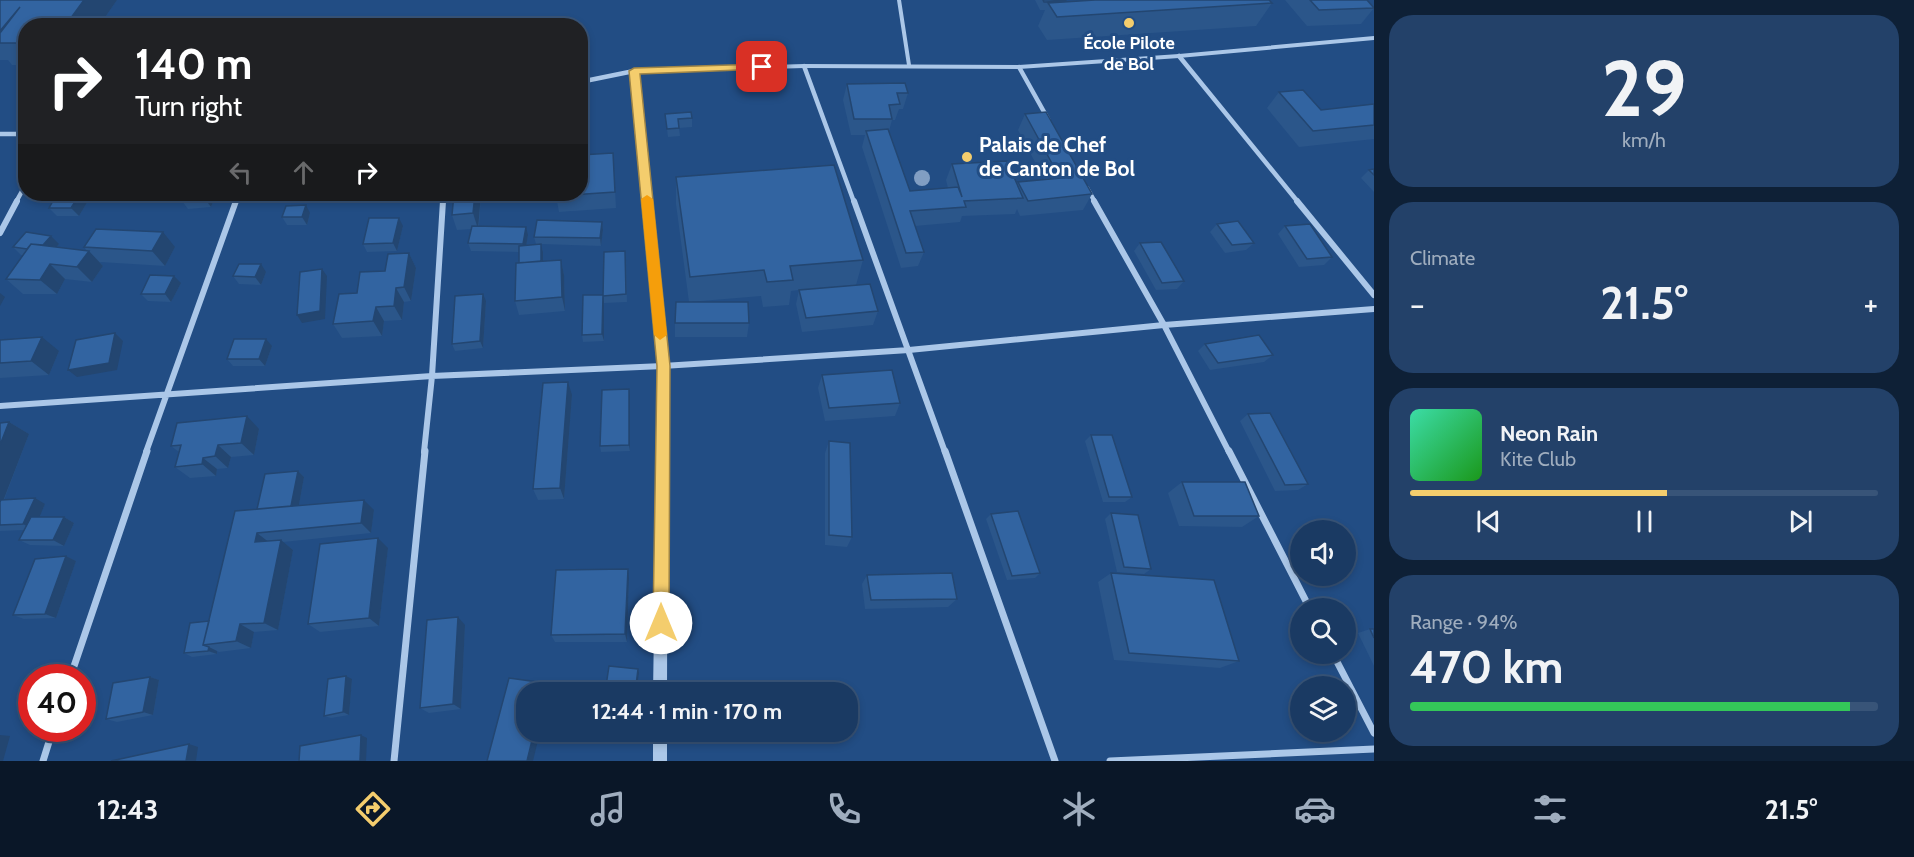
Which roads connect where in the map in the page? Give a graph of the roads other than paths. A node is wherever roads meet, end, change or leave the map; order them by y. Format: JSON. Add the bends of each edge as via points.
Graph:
{"nodes":[{"id":1,"x":899,"y":0,"type":"edge"},
{"id":2,"x":1374,"y":38,"type":"edge"},
{"id":3,"x":1179,"y":56,"type":"junction"},
{"id":4,"x":909,"y":65,"type":"junction"},
{"id":5,"x":804,"y":66,"type":"junction"},
{"id":6,"x":1019,"y":66,"type":"junction"},
{"id":7,"x":634,"y":71,"type":"junction"},
{"id":8,"x":588,"y":80,"type":"edge"},
{"id":9,"x":1054,"y":129,"type":"edge"},
{"id":10,"x":0,"y":134,"type":"edge"},
{"id":11,"x":18,"y":134,"type":"edge"},
{"id":12,"x":1083,"y":180,"type":"edge"},
{"id":13,"x":18,"y":199,"type":"edge"},
{"id":14,"x":235,"y":201,"type":"edge"},
{"id":15,"x":443,"y":201,"type":"edge"},
{"id":16,"x":0,"y":233,"type":"edge"},
{"id":17,"x":1374,"y":295,"type":"edge"},
{"id":18,"x":1374,"y":309,"type":"edge"},
{"id":19,"x":1164,"y":325,"type":"junction"},
{"id":20,"x":909,"y":350,"type":"junction"},
{"id":21,"x":663,"y":366,"type":"junction"},
{"id":22,"x":432,"y":376,"type":"junction"},
{"id":23,"x":165,"y":396,"type":"junction"},
{"id":24,"x":0,"y":406,"type":"edge"},
{"id":25,"x":1304,"y":598,"type":"edge"},
{"id":26,"x":75,"y":664,"type":"edge"},
{"id":27,"x":1338,"y":664,"type":"edge"},
{"id":28,"x":660,"y":682,"type":"edge"},
{"id":29,"x":1374,"y":733,"type":"edge"},
{"id":30,"x":49,"y":742,"type":"edge"},
{"id":31,"x":660,"y":742,"type":"edge"},
{"id":32,"x":1374,"y":749,"type":"edge"},
{"id":33,"x":43,"y":761,"type":"edge"},
{"id":34,"x":394,"y":761,"type":"edge"},
{"id":35,"x":660,"y":761,"type":"edge"},
{"id":36,"x":1055,"y":761,"type":"edge"},
{"id":37,"x":1110,"y":761,"type":"edge"}],
"edges":[{"from":1,"to":4,"type":"lane"},
{"from":2,"to":3,"type":"street"},
{"from":3,"to":6,"type":"street"},
{"from":3,"to":17,"type":"street"},
{"from":4,"to":5,"type":"street"},
{"from":4,"to":6,"type":"street"},
{"from":5,"to":7,"type":"street"},
{"from":5,"to":20,"type":"street"},
{"from":6,"to":9,"type":"street"},
{"from":7,"to":8,"type":"street"},
{"from":7,"to":21,"type":"street"},
{"from":10,"to":11,"type":"street"},
{"from":12,"to":19,"type":"street"},
{"from":13,"to":16,"type":"street"},
{"from":14,"to":23,"type":"street"},
{"from":15,"to":22,"type":"street"},
{"from":18,"to":19,"type":"street"},
{"from":19,"to":20,"type":"street"},
{"from":19,"to":25,"type":"street"},
{"from":20,"to":21,"type":"street"},
{"from":20,"to":36,"type":"street"},
{"from":21,"to":22,"type":"street"},
{"from":21,"to":28,"type":"street"},
{"from":22,"to":23,"type":"street"},
{"from":22,"to":34,"type":"street"},
{"from":23,"to":24,"type":"street"},
{"from":23,"to":26,"type":"street"},
{"from":27,"to":29,"type":"street"},
{"from":30,"to":33,"type":"street"},
{"from":31,"to":35,"type":"street"},
{"from":32,"to":37,"type":"street"}]}
